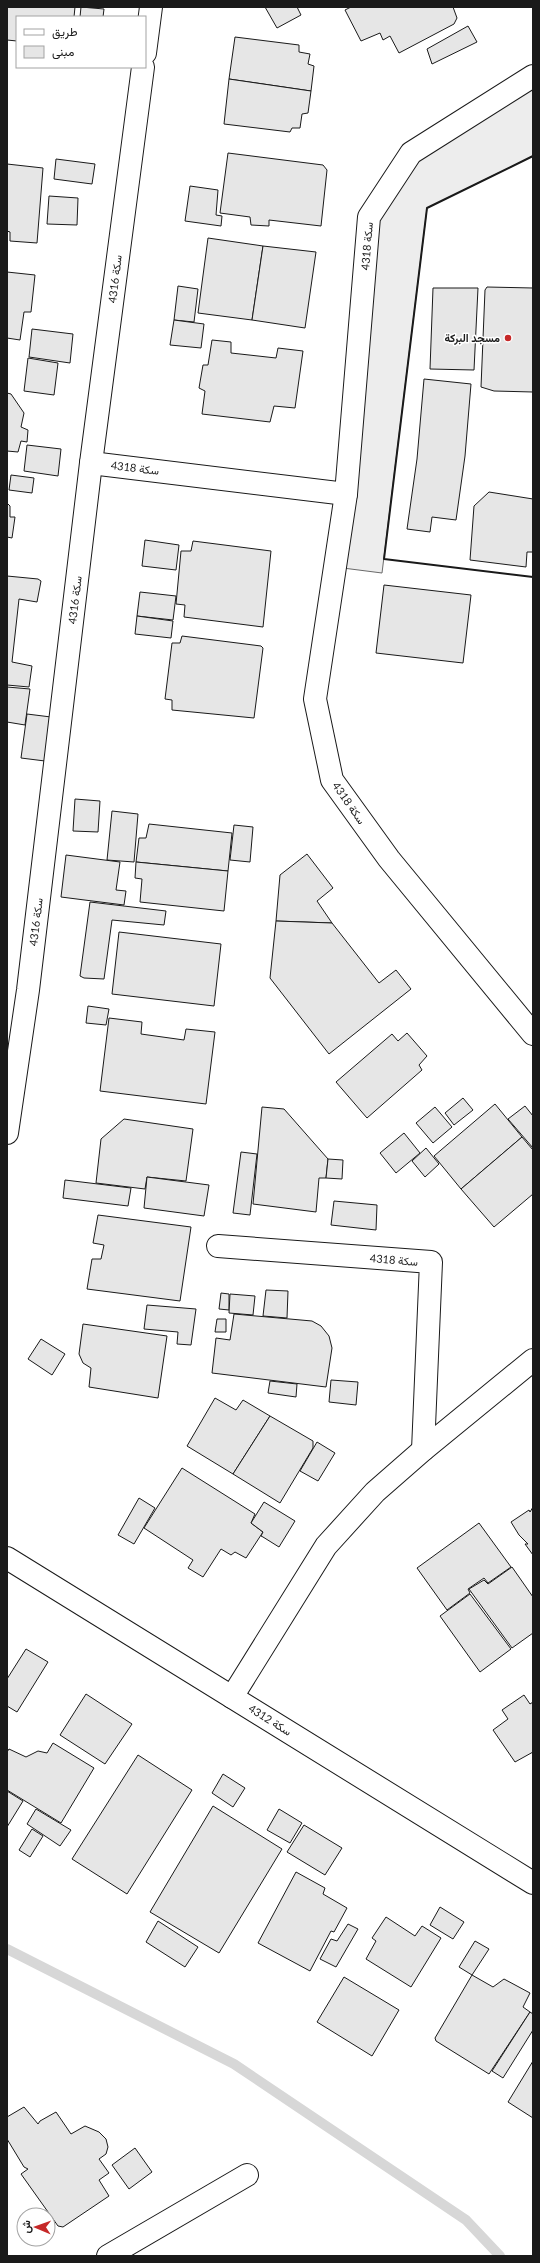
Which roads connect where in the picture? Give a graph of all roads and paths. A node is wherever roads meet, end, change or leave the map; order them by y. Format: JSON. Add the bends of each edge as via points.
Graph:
{"nodes":[{"id":1,"x":151,"y":7,"type":"edge"},
{"id":2,"x":146,"y":45,"type":"edge"},
{"id":3,"x":143,"y":68,"type":"edge"},
{"id":4,"x":533,"y":76,"type":"edge"},
{"id":5,"x":92,"y":463,"type":"junction"},
{"id":6,"x":346,"y":494,"type":"junction"},
{"id":7,"x":533,"y":1034,"type":"edge"},
{"id":8,"x":7,"y":1133,"type":"edge"},
{"id":9,"x":218,"y":1246,"type":"dead end"},
{"id":10,"x":533,"y":1360,"type":"edge"},
{"id":11,"x":423,"y":1450,"type":"junction"},
{"id":12,"x":7,"y":1558,"type":"edge"},
{"id":13,"x":232,"y":1697,"type":"junction"},
{"id":14,"x":533,"y":1883,"type":"edge"},
{"id":15,"x":247,"y":2175,"type":"dead end"},
{"id":16,"x":108,"y":2256,"type":"edge"}],
"edges":[{"from":1,"to":2,"type":"street"},
{"from":3,"to":5,"type":"street","name":"سكة 4316"},
{"from":4,"to":6,"type":"street","name":"سكة 4318","via":[[411,153],[369,217]]},
{"from":5,"to":6,"type":"street","name":"سكة 4318"},
{"from":5,"to":8,"type":"street","name":"سكة 4316","via":[[29,982]]},
{"from":6,"to":7,"type":"street","name":"سكة 4318","via":[[315,699],[332,780],[389,859]]},
{"from":9,"to":11,"type":"street","name":"سكة 4318","via":[[431,1262]]},
{"from":10,"to":11,"type":"street"},
{"from":11,"to":13,"type":"street","via":[[375,1492],[326,1546]]},
{"from":12,"to":13,"type":"street","name":"سكة 4312"},
{"from":13,"to":14,"type":"street","name":"سكة 4312"},
{"from":15,"to":16,"type":"street"}]}
